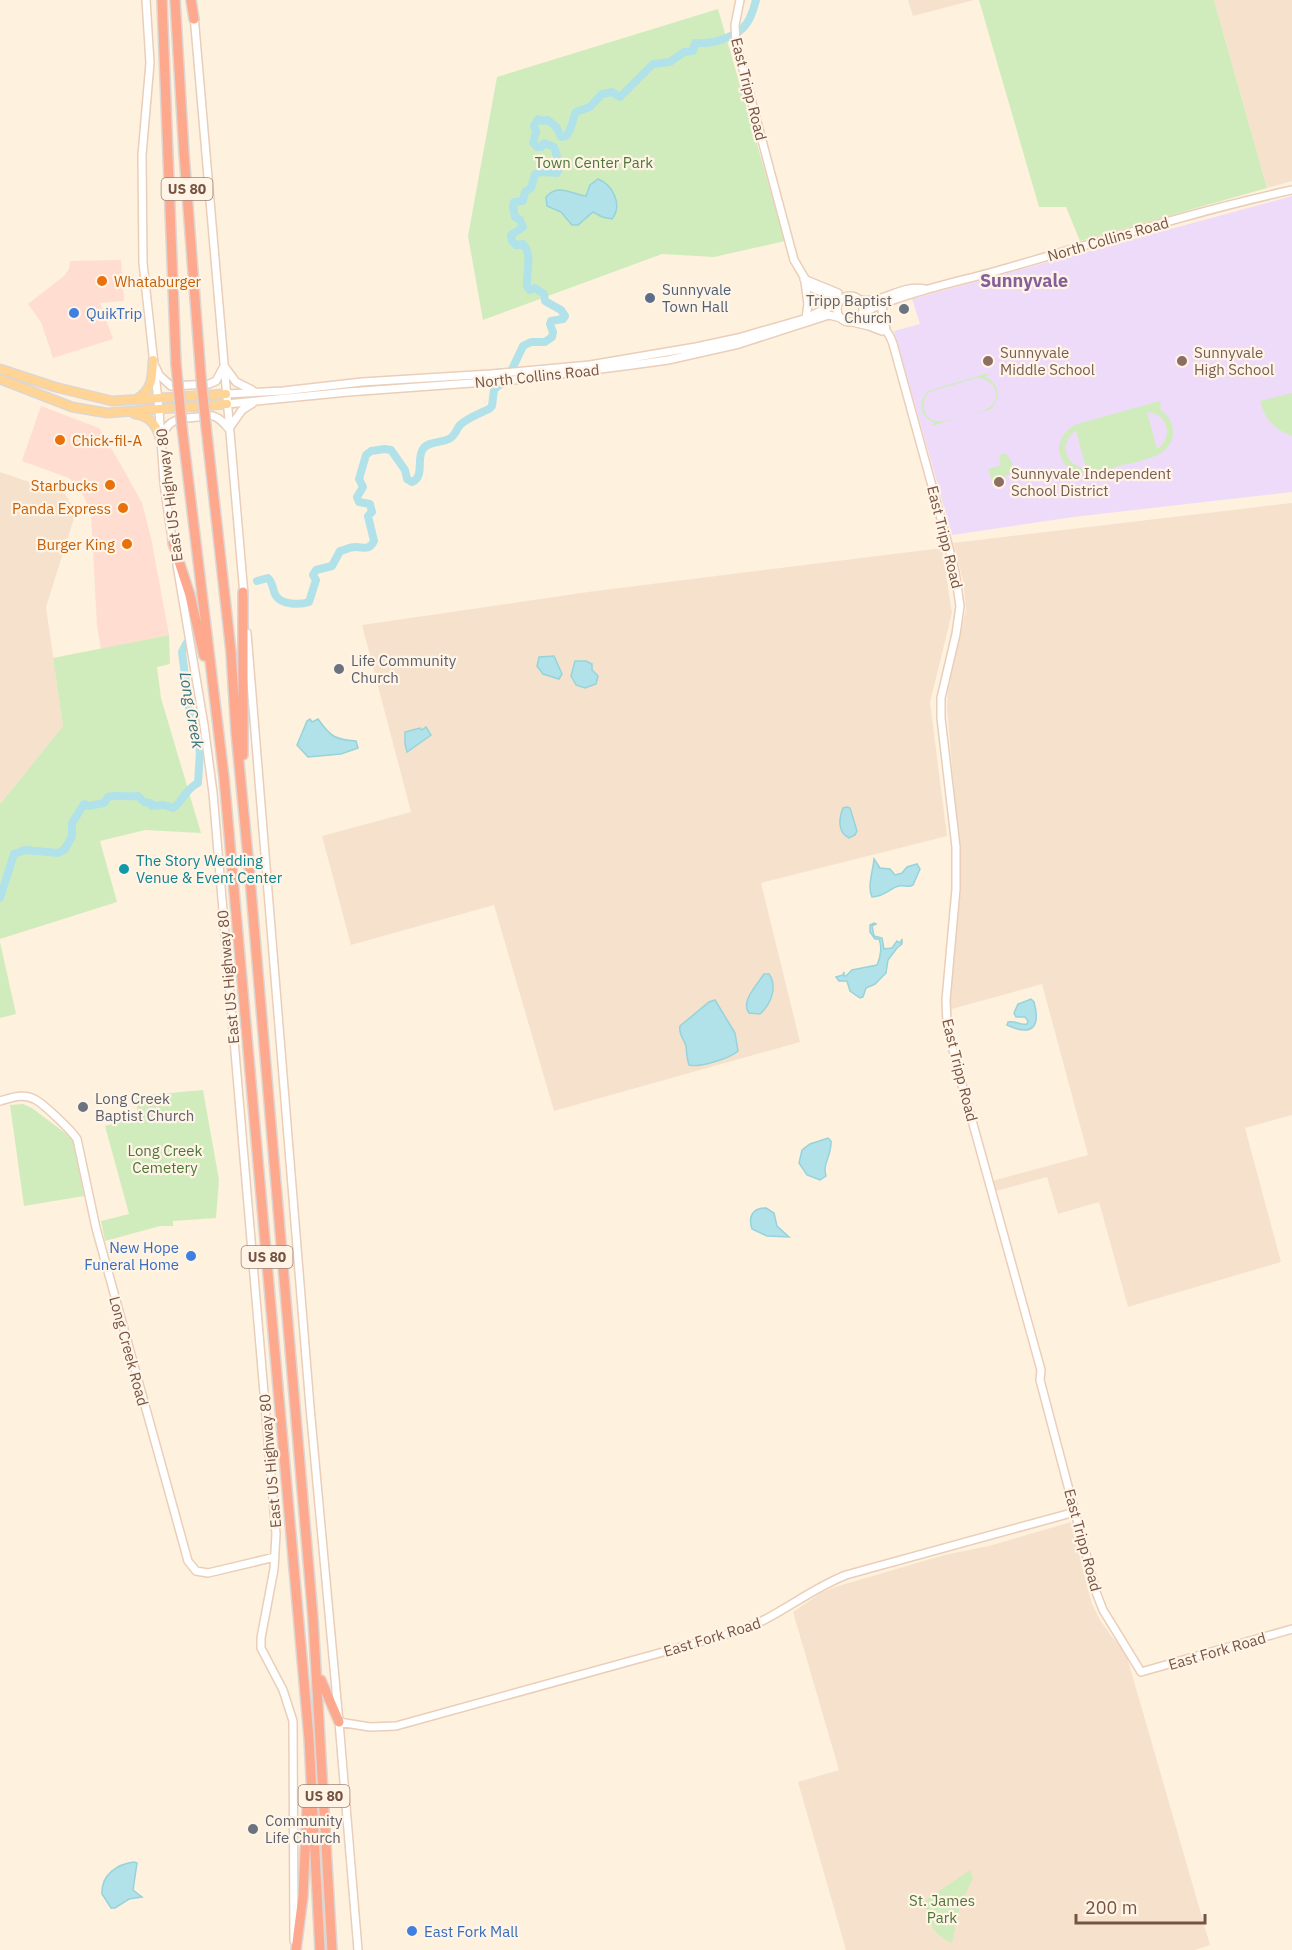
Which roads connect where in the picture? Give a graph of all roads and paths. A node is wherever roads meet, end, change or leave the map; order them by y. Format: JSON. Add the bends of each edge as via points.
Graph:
{"nodes":[{"id":1,"x":146,"y":0,"type":"edge"},
{"id":2,"x":162,"y":0,"type":"edge"},
{"id":3,"x":176,"y":0,"type":"edge"},
{"id":4,"x":192,"y":0,"type":"edge"},
{"id":5,"x":740,"y":0,"type":"edge"},
{"id":6,"x":194,"y":19,"type":"joint"},
{"id":7,"x":1292,"y":190,"type":"edge"},
{"id":8,"x":804,"y":279,"type":"junction"},
{"id":9,"x":925,"y":289,"type":"junction"},
{"id":10,"x":847,"y":296,"type":"junction"},
{"id":11,"x":861,"y":300,"type":"junction"},
{"id":12,"x":839,"y":302,"type":"junction"},
{"id":13,"x":884,"y":303,"type":"junction"},
{"id":14,"x":863,"y":312,"type":"junction"},
{"id":15,"x":806,"y":318,"type":"junction"},
{"id":16,"x":841,"y":318,"type":"junction"},
{"id":17,"x":852,"y":322,"type":"junction"},
{"id":18,"x":886,"y":328,"type":"junction"},
{"id":19,"x":766,"y":333,"type":"junction"},
{"id":20,"x":893,"y":344,"type":"junction"},
{"id":21,"x":153,"y":360,"type":"junction"},
{"id":22,"x":224,"y":365,"type":"junction"},
{"id":23,"x":0,"y":369,"type":"edge"},
{"id":24,"x":536,"y":374,"type":"junction"},
{"id":25,"x":0,"y":379,"type":"edge"},
{"id":26,"x":31,"y":380,"type":"junction"},
{"id":27,"x":400,"y":380,"type":"junction"},
{"id":28,"x":28,"y":389,"type":"junction"},
{"id":29,"x":401,"y":389,"type":"junction"},
{"id":30,"x":255,"y":392,"type":"junction"},
{"id":31,"x":226,"y":394,"type":"junction"},
{"id":32,"x":158,"y":398,"type":"junction"},
{"id":33,"x":137,"y":399,"type":"junction"},
{"id":34,"x":258,"y":401,"type":"junction"},
{"id":35,"x":227,"y":404,"type":"junction"},
{"id":36,"x":159,"y":410,"type":"junction"},
{"id":37,"x":126,"y":413,"type":"junction"},
{"id":38,"x":229,"y":429,"type":"junction"},
{"id":39,"x":161,"y":441,"type":"junction"},
{"id":40,"x":172,"y":543,"type":"junction"},
{"id":41,"x":243,"y":592,"type":"junction"},
{"id":42,"x":240,"y":775,"type":"junction"},
{"id":43,"x":225,"y":777,"type":"junction"},
{"id":44,"x":0,"y":1101,"type":"edge"},
{"id":45,"x":1075,"y":1512,"type":"junction"},
{"id":46,"x":275,"y":1557,"type":"junction"},
{"id":47,"x":1292,"y":1629,"type":"edge"},
{"id":48,"x":315,"y":1642,"type":"junction"},
{"id":49,"x":1141,"y":1672,"type":"joint"},
{"id":50,"x":339,"y":1722,"type":"junction"},
{"id":51,"x":309,"y":1738,"type":"junction"},
{"id":52,"x":295,"y":1950,"type":"edge"},
{"id":53,"x":320,"y":1950,"type":"edge"},
{"id":54,"x":332,"y":1950,"type":"edge"},
{"id":55,"x":358,"y":1950,"type":"edge"}],
"edges":[{"from":1,"to":21,"type":"street","name":"East US Highway 80","via":[[150,63],[141,190],[143,263]]},
{"from":2,"to":43,"type":"highway","number":"US 80","bridge":true,"via":[[176,364]]},
{"from":3,"to":42,"type":"highway","number":"US 80","bridge":true,"via":[[201,378],[231,652]]},
{"from":4,"to":6,"type":"highway"},
{"from":5,"to":8,"type":"street","name":"East Tripp Road","via":[[736,39],[794,260]]},
{"from":6,"to":22,"type":"street"},
{"from":7,"to":9,"type":"street","name":"North Collins Road"},
{"from":8,"to":10,"type":"street"},
{"from":8,"to":12,"type":"street","via":[[815,290]]},
{"from":8,"to":15,"type":"street"},
{"from":9,"to":11,"type":"street","name":"North Collins Road","via":[[912,287],[875,300]]},
{"from":9,"to":13,"type":"street","name":"North Collins Road"},
{"from":10,"to":11,"type":"street"},
{"from":10,"to":12,"type":"street"},
{"from":11,"to":14,"type":"street"},
{"from":12,"to":15,"type":"street","name":"North Collins Road"},
{"from":12,"to":16,"type":"street","via":[[837,311]]},
{"from":13,"to":14,"type":"street","name":"North Collins Road"},
{"from":13,"to":18,"type":"street"},
{"from":14,"to":17,"type":"street","via":[[860,319]]},
{"from":14,"to":18,"type":"street"},
{"from":15,"to":19,"type":"street","name":"North Collins Road"},
{"from":16,"to":17,"type":"street"},
{"from":16,"to":19,"type":"street","name":"North Collins Road","via":[[829,315]]},
{"from":17,"to":20,"type":"street","via":[[877,328]]},
{"from":18,"to":20,"type":"street","name":"East Tripp Road"},
{"from":19,"to":24,"type":"street","name":"North Collins Road","via":[[668,360]]},
{"from":20,"to":45,"type":"street","name":"East Tripp Road","via":[[947,543],[960,606],[941,698],[956,847],[947,1023],[1029,1324]]},
{"from":21,"to":22,"type":"street","via":[[159,375],[171,386],[216,381]]},
{"from":21,"to":32,"type":"street","name":"East US Highway 80"},
{"from":21,"to":33,"type":"main road","via":[[152,382]]},
{"from":22,"to":30,"type":"street","via":[[236,382]]},
{"from":22,"to":31,"type":"street"},
{"from":23,"to":26,"type":"main road"},
{"from":24,"to":27,"type":"street","name":"North Collins Road","via":[[527,371]]},
{"from":24,"to":29,"type":"street","name":"North Collins Road","via":[[514,380]]},
{"from":25,"to":28,"type":"main road"},
{"from":26,"to":28,"type":"main road"},
{"from":26,"to":33,"type":"main road","via":[[112,401]]},
{"from":27,"to":29,"type":"street"},
{"from":27,"to":30,"type":"street","name":"North Collins Road"},
{"from":28,"to":37,"type":"main road","via":[[72,407],[107,414]]},
{"from":29,"to":34,"type":"street","name":"North Collins Road"},
{"from":30,"to":31,"type":"street","name":"North Collins Road"},
{"from":31,"to":32,"type":"main road"},
{"from":31,"to":35,"type":"street"},
{"from":32,"to":33,"type":"main road"},
{"from":32,"to":36,"type":"street","name":"East US Highway 80"},
{"from":34,"to":35,"type":"street","name":"North Collins Road"},
{"from":34,"to":38,"type":"street","via":[[242,410]]},
{"from":35,"to":36,"type":"main road"},
{"from":35,"to":38,"type":"street"},
{"from":36,"to":37,"type":"main road"},
{"from":36,"to":39,"type":"street","name":"East US Highway 80"},
{"from":37,"to":39,"type":"main road","via":[[152,421]]},
{"from":38,"to":39,"type":"street","via":[[222,420],[211,416],[179,419],[165,429]]},
{"from":38,"to":41,"type":"street"},
{"from":39,"to":40,"type":"street","name":"East US Highway 80"},
{"from":40,"to":43,"type":"highway","via":[[197,621]]},
{"from":40,"to":46,"type":"street","name":"East US Highway 80","via":[[213,793],[276,1532]]},
{"from":41,"to":42,"type":"highway"},
{"from":41,"to":50,"type":"street"},
{"from":42,"to":48,"type":"highway","number":"US 80"},
{"from":43,"to":51,"type":"highway","number":"US 80"},
{"from":44,"to":46,"type":"street","name":"Long Creek Road","via":[[16,1096],[34,1099],[70,1129],[76,1139],[96,1228],[188,1561],[196,1571],[208,1573]]},
{"from":45,"to":49,"type":"street","name":"East Tripp Road","via":[[1099,1600]]},
{"from":45,"to":50,"type":"street","name":"East Fork Road","via":[[846,1575],[816,1588],[760,1624],[731,1634],[396,1726]]},
{"from":46,"to":52,"type":"street","name":"East US Highway 80","via":[[261,1648],[283,1690],[293,1721]]},
{"from":47,"to":49,"type":"street","name":"East Fork Road"},
{"from":48,"to":50,"type":"highway","via":[[324,1689]]},
{"from":48,"to":54,"type":"highway","number":"US 80"},
{"from":50,"to":55,"type":"street"},
{"from":51,"to":52,"type":"highway","via":[[303,1896]]},
{"from":51,"to":53,"type":"highway","number":"US 80"}]}
